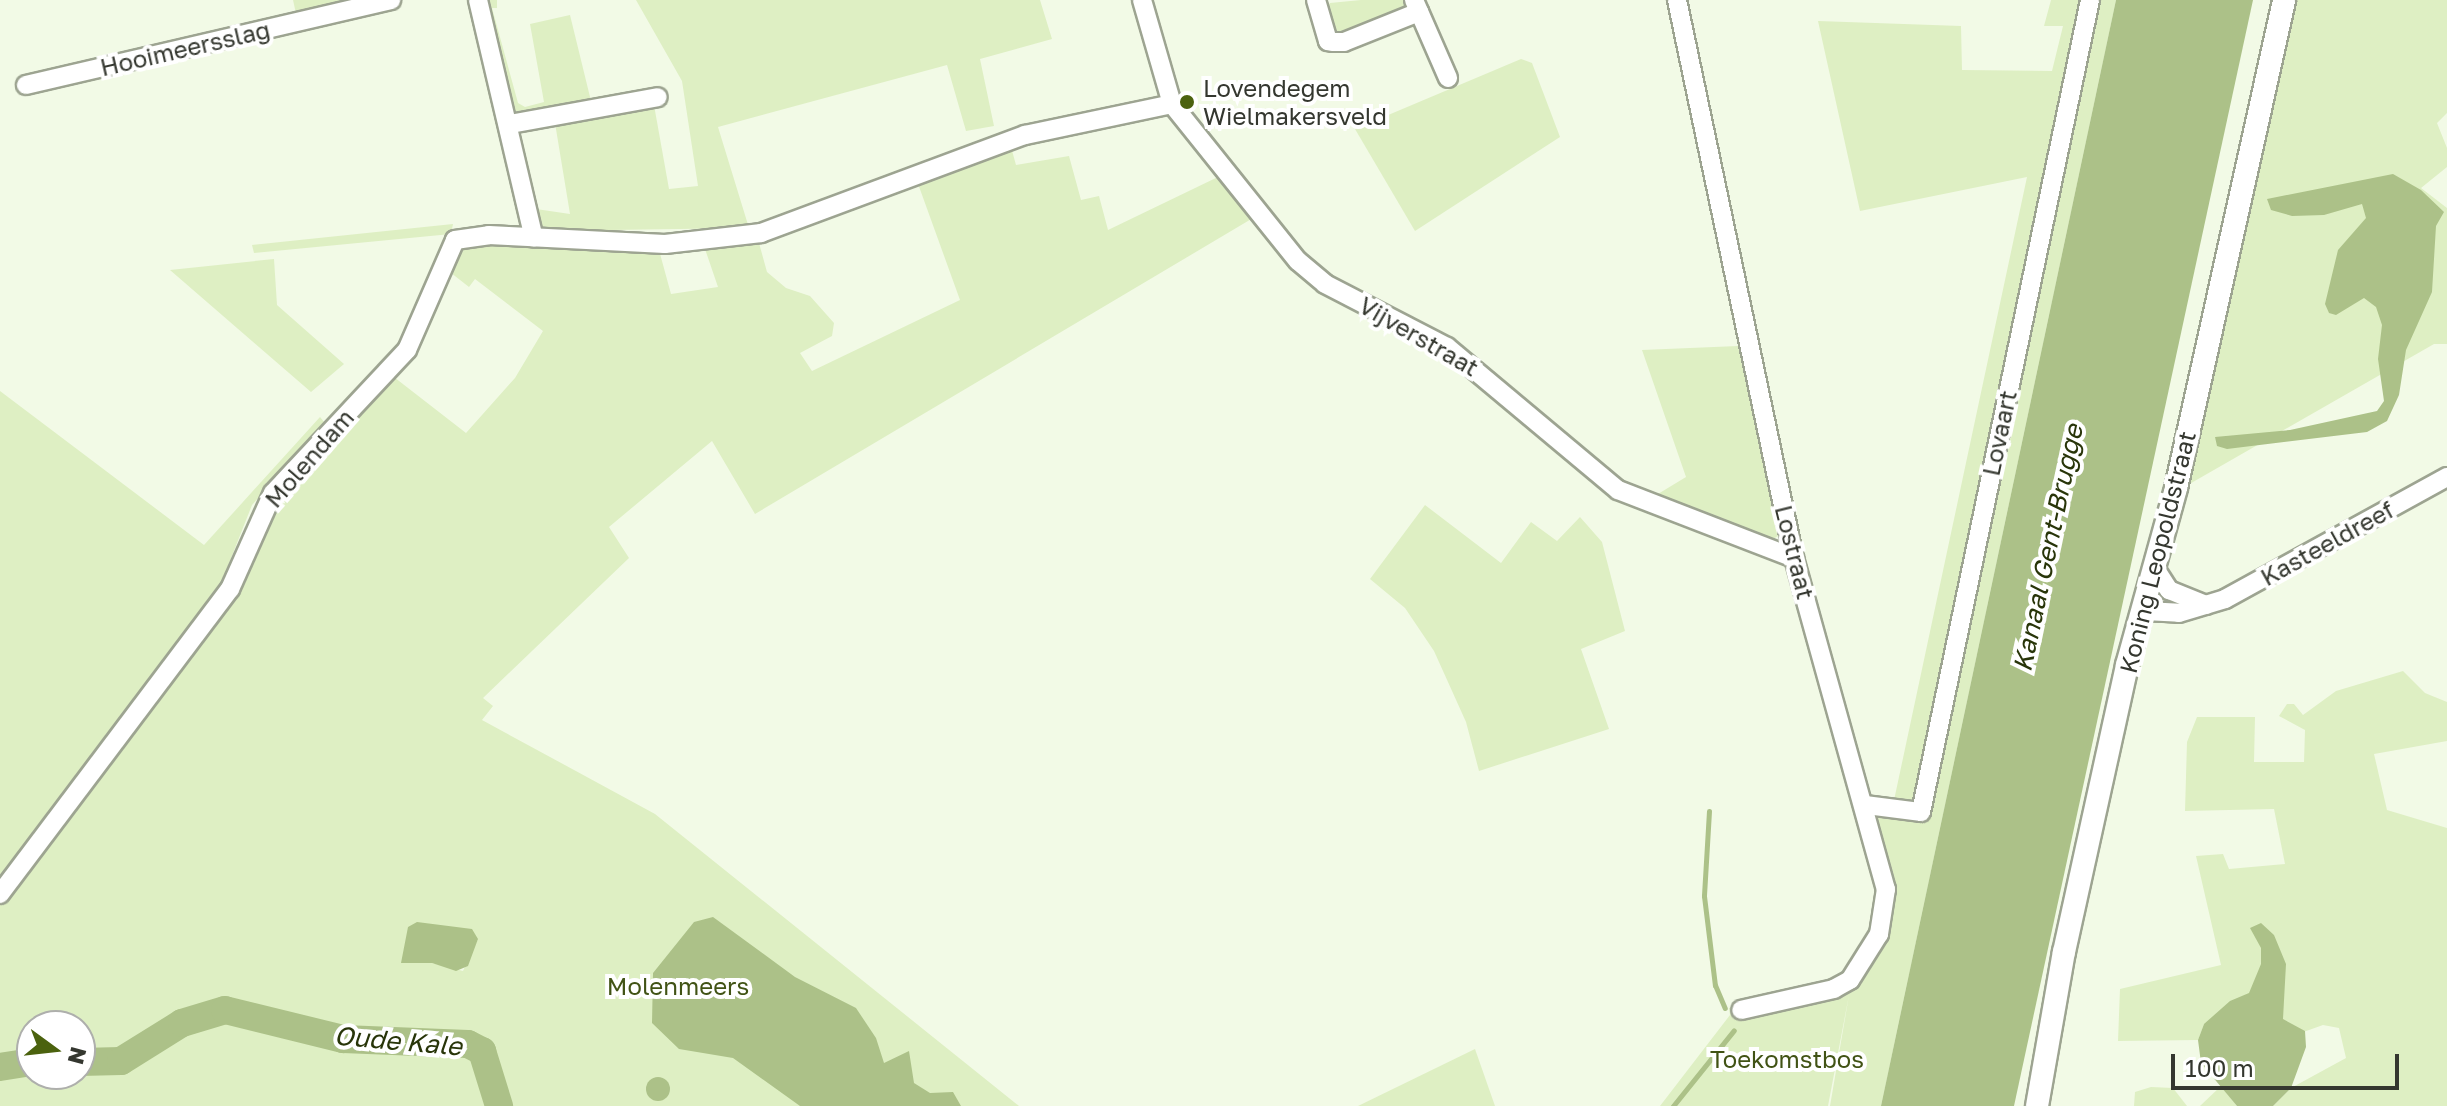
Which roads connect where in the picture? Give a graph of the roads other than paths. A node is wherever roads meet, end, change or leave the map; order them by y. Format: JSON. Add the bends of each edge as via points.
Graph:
{"nodes":[{"id":1,"x":391,"y":0,"type":"edge"},
{"id":2,"x":478,"y":0,"type":"edge"},
{"id":3,"x":1142,"y":0,"type":"edge"},
{"id":4,"x":1316,"y":0,"type":"edge"},
{"id":5,"x":1677,"y":0,"type":"edge"},
{"id":6,"x":2090,"y":0,"type":"edge"},
{"id":7,"x":2284,"y":0,"type":"edge"},
{"id":8,"x":1417,"y":6,"type":"edge"},
{"id":9,"x":1448,"y":78,"type":"dead end"},
{"id":10,"x":26,"y":85,"type":"dead end"},
{"id":11,"x":658,"y":97,"type":"dead end"},
{"id":12,"x":1172,"y":104,"type":"junction"},
{"id":13,"x":510,"y":124,"type":"junction"},
{"id":14,"x":534,"y":238,"type":"junction"},
{"id":15,"x":2447,"y":477,"type":"edge"},
{"id":16,"x":1794,"y":558,"type":"junction"},
{"id":17,"x":2156,"y":570,"type":"junction"},
{"id":18,"x":2206,"y":605,"type":"junction"},
{"id":19,"x":2145,"y":611,"type":"junction"},
{"id":20,"x":1866,"y":805,"type":"junction"},
{"id":21,"x":0,"y":894,"type":"edge"},
{"id":22,"x":1741,"y":1010,"type":"dead end"},
{"id":23,"x":2037,"y":1106,"type":"edge"}],
"edges":[{"from":1,"to":10,"type":"street","name":"Hooimeersslag"},
{"from":2,"to":13,"type":"street"},
{"from":3,"to":12,"type":"street"},
{"from":4,"to":8,"type":"street","via":[[1328,41],[1333,42],[1344,42]]},
{"from":5,"to":16,"type":"street","name":"Lostraat"},
{"from":6,"to":20,"type":"street","name":"Lovaart","via":[[1921,812]]},
{"from":7,"to":17,"type":"street","name":"Koning Leopoldstraat"},
{"from":8,"to":9,"type":"street"},
{"from":11,"to":13,"type":"street"},
{"from":12,"to":14,"type":"street","via":[[1025,135],[761,233],[665,244]]},
{"from":12,"to":16,"type":"street","name":"Vijverstraat","via":[[1298,261],[1325,284],[1447,347],[1618,490]]},
{"from":13,"to":14,"type":"street"},
{"from":14,"to":21,"type":"street","name":"Molendam","via":[[474,235],[455,240],[407,350],[273,493],[230,589]]},
{"from":15,"to":18,"type":"street","name":"Kasteeldreef"},
{"from":16,"to":20,"type":"street","name":"Lostraat"},
{"from":17,"to":18,"type":"street","via":[[2169,590]]},
{"from":17,"to":19,"type":"street","name":"Koning Leopoldstraat"},
{"from":18,"to":19,"type":"street","name":"Kasteeldreef","via":[[2179,613]]},
{"from":19,"to":23,"type":"street","name":"Koning Leopoldstraat","via":[[2127,665],[2064,952]]},
{"from":20,"to":22,"type":"street","name":"Lostraat","via":[[1886,889],[1879,934],[1862,969],[1834,989]]}]}
